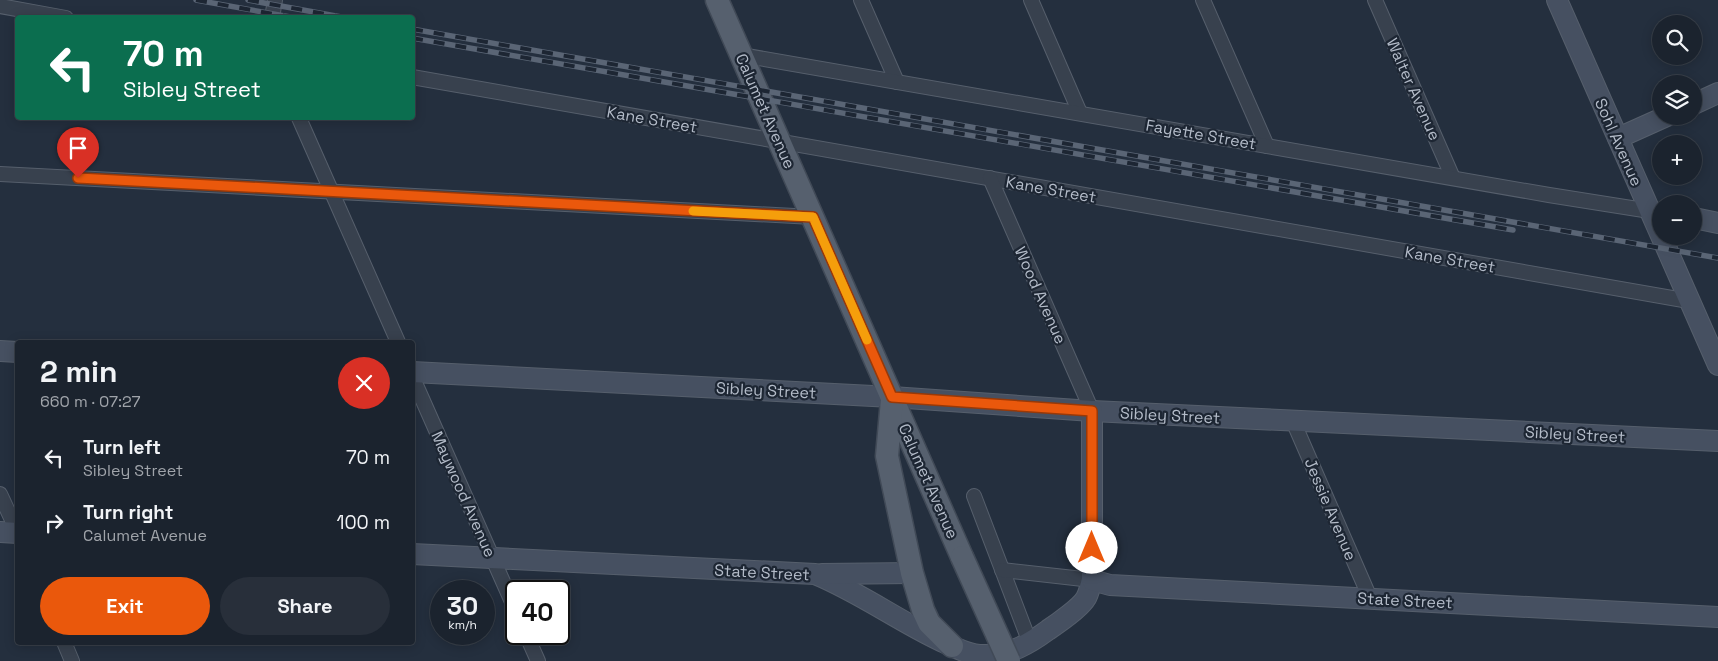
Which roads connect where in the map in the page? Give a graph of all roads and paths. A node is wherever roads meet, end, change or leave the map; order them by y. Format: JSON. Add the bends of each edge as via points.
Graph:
{"nodes":[{"id":1,"x":275,"y":0,"type":"edge"},
{"id":2,"x":717,"y":0,"type":"edge"},
{"id":3,"x":861,"y":0,"type":"edge"},
{"id":4,"x":1031,"y":0,"type":"edge"},
{"id":5,"x":1203,"y":0,"type":"edge"},
{"id":6,"x":1375,"y":0,"type":"edge"},
{"id":7,"x":1557,"y":0,"type":"edge"},
{"id":8,"x":0,"y":6,"type":"edge"},
{"id":9,"x":50,"y":15,"type":"edge"},
{"id":10,"x":272,"y":15,"type":"edge"},
{"id":11,"x":742,"y":55,"type":"junction"},
{"id":12,"x":415,"y":78,"type":"edge"},
{"id":13,"x":896,"y":82,"type":"junction"},
{"id":14,"x":1718,"y":93,"type":"edge"},
{"id":15,"x":1702,"y":100,"type":"edge"},
{"id":16,"x":1080,"y":113,"type":"junction"},
{"id":17,"x":300,"y":120,"type":"edge"},
{"id":18,"x":1652,"y":123,"type":"edge"},
{"id":19,"x":1618,"y":138,"type":"junction"},
{"id":20,"x":780,"y":141,"type":"junction"},
{"id":21,"x":1267,"y":146,"type":"junction"},
{"id":22,"x":0,"y":174,"type":"edge"},
{"id":23,"x":990,"y":178,"type":"junction"},
{"id":24,"x":1453,"y":178,"type":"junction"},
{"id":25,"x":331,"y":191,"type":"junction"},
{"id":26,"x":1652,"y":204,"type":"edge"},
{"id":27,"x":1652,"y":211,"type":"edge"},
{"id":28,"x":813,"y":217,"type":"junction"},
{"id":29,"x":1702,"y":220,"type":"edge"},
{"id":30,"x":1718,"y":223,"type":"edge"},
{"id":31,"x":1669,"y":245,"type":"edge"},
{"id":32,"x":1690,"y":301,"type":"junction"},
{"id":33,"x":397,"y":340,"type":"edge"},
{"id":34,"x":0,"y":351,"type":"edge"},
{"id":35,"x":15,"y":352,"type":"edge"},
{"id":36,"x":1718,"y":366,"type":"edge"},
{"id":37,"x":415,"y":374,"type":"edge"},
{"id":38,"x":415,"y":381,"type":"edge"},
{"id":39,"x":892,"y":397,"type":"junction"},
{"id":40,"x":1092,"y":411,"type":"junction"},
{"id":41,"x":1293,"y":420,"type":"junction"},
{"id":42,"x":1718,"y":441,"type":"edge"},
{"id":43,"x":0,"y":494,"type":"edge"},
{"id":44,"x":974,"y":496,"type":"dead end"},
{"id":45,"x":15,"y":526,"type":"edge"},
{"id":46,"x":0,"y":532,"type":"edge"},
{"id":47,"x":15,"y":533,"type":"edge"},
{"id":48,"x":415,"y":554,"type":"edge"},
{"id":49,"x":493,"y":558,"type":"junction"},
{"id":50,"x":1002,"y":570,"type":"junction"},
{"id":51,"x":912,"y":573,"type":"junction"},
{"id":52,"x":815,"y":574,"type":"junction"},
{"id":53,"x":1092,"y":580,"type":"junction"},
{"id":54,"x":505,"y":586,"type":"edge"},
{"id":55,"x":1370,"y":598,"type":"junction"},
{"id":56,"x":1718,"y":617,"type":"edge"},
{"id":57,"x":1030,"y":643,"type":"junction"},
{"id":58,"x":65,"y":645,"type":"edge"},
{"id":59,"x":531,"y":645,"type":"edge"},
{"id":60,"x":952,"y":646,"type":"junction"},
{"id":61,"x":72,"y":661,"type":"edge"},
{"id":62,"x":538,"y":661,"type":"edge"},
{"id":63,"x":1009,"y":661,"type":"edge"}],
"edges":[{"from":1,"to":10,"type":"street"},
{"from":2,"to":11,"type":"main road","name":"Calumet Avenue"},
{"from":3,"to":13,"type":"street"},
{"from":4,"to":16,"type":"street"},
{"from":5,"to":21,"type":"street"},
{"from":6,"to":24,"type":"street","name":"Walter Avenue"},
{"from":7,"to":19,"type":"street","name":"Sohl Avenue"},
{"from":8,"to":9,"type":"street"},
{"from":11,"to":13,"type":"street","name":"Fayette Street"},
{"from":11,"to":20,"type":"main road","name":"Calumet Avenue"},
{"from":12,"to":20,"type":"street","name":"Kane Street"},
{"from":13,"to":16,"type":"street","name":"Fayette Street"},
{"from":14,"to":15,"type":"street"},
{"from":16,"to":21,"type":"street","name":"Fayette Street"},
{"from":17,"to":25,"type":"street"},
{"from":18,"to":19,"type":"street"},
{"from":19,"to":26,"type":"street","name":"Sohl Avenue"},
{"from":20,"to":23,"type":"street","name":"Kane Street"},
{"from":20,"to":28,"type":"main road","name":"Calumet Avenue"},
{"from":21,"to":24,"type":"street","name":"Fayette Street"},
{"from":22,"to":25,"type":"street"},
{"from":23,"to":32,"type":"street","name":"Kane Street"},
{"from":23,"to":40,"type":"street","name":"Wood Avenue"},
{"from":24,"to":27,"type":"street","name":"Fayette Street"},
{"from":25,"to":28,"type":"street"},
{"from":25,"to":33,"type":"street"},
{"from":28,"to":39,"type":"main road","name":"Calumet Avenue"},
{"from":29,"to":30,"type":"street"},
{"from":31,"to":32,"type":"street","name":"Sohl Avenue"},
{"from":32,"to":36,"type":"street","name":"Sohl Avenue"},
{"from":34,"to":35,"type":"street"},
{"from":37,"to":39,"type":"street","name":"Sibley Street"},
{"from":38,"to":49,"type":"street","name":"Maywood Avenue"},
{"from":39,"to":40,"type":"street","name":"Sibley Street"},
{"from":39,"to":51,"type":"main road","via":[[888,456]]},
{"from":39,"to":63,"type":"main road","name":"Calumet Avenue","bridge":true},
{"from":40,"to":41,"type":"street","name":"Sibley Street"},
{"from":40,"to":53,"type":"street"},
{"from":41,"to":42,"type":"street","name":"Sibley Street"},
{"from":41,"to":55,"type":"street","name":"Jessie Avenue"},
{"from":43,"to":45,"type":"street"},
{"from":44,"to":50,"type":"street","name":"Calumet Avenue"},
{"from":46,"to":47,"type":"street"},
{"from":48,"to":49,"type":"street","name":"State Street"},
{"from":49,"to":52,"type":"street","name":"State Street"},
{"from":49,"to":54,"type":"street","name":"Maywood Avenue"},
{"from":50,"to":53,"type":"street","name":"State Street"},
{"from":50,"to":57,"type":"street","name":"Calumet Avenue"},
{"from":51,"to":52,"type":"street"},
{"from":51,"to":60,"type":"main road","via":[[929,623]]},
{"from":52,"to":60,"type":"street","name":"State Street"},
{"from":53,"to":55,"type":"street","name":"State Street","via":[[1110,585]]},
{"from":53,"to":57,"type":"street","name":"State Street","via":[[1085,600]]},
{"from":55,"to":56,"type":"street","name":"State Street"},
{"from":57,"to":60,"type":"street","name":"State Street","via":[[984,656]]},
{"from":58,"to":61,"type":"street"},
{"from":59,"to":62,"type":"street"}]}
